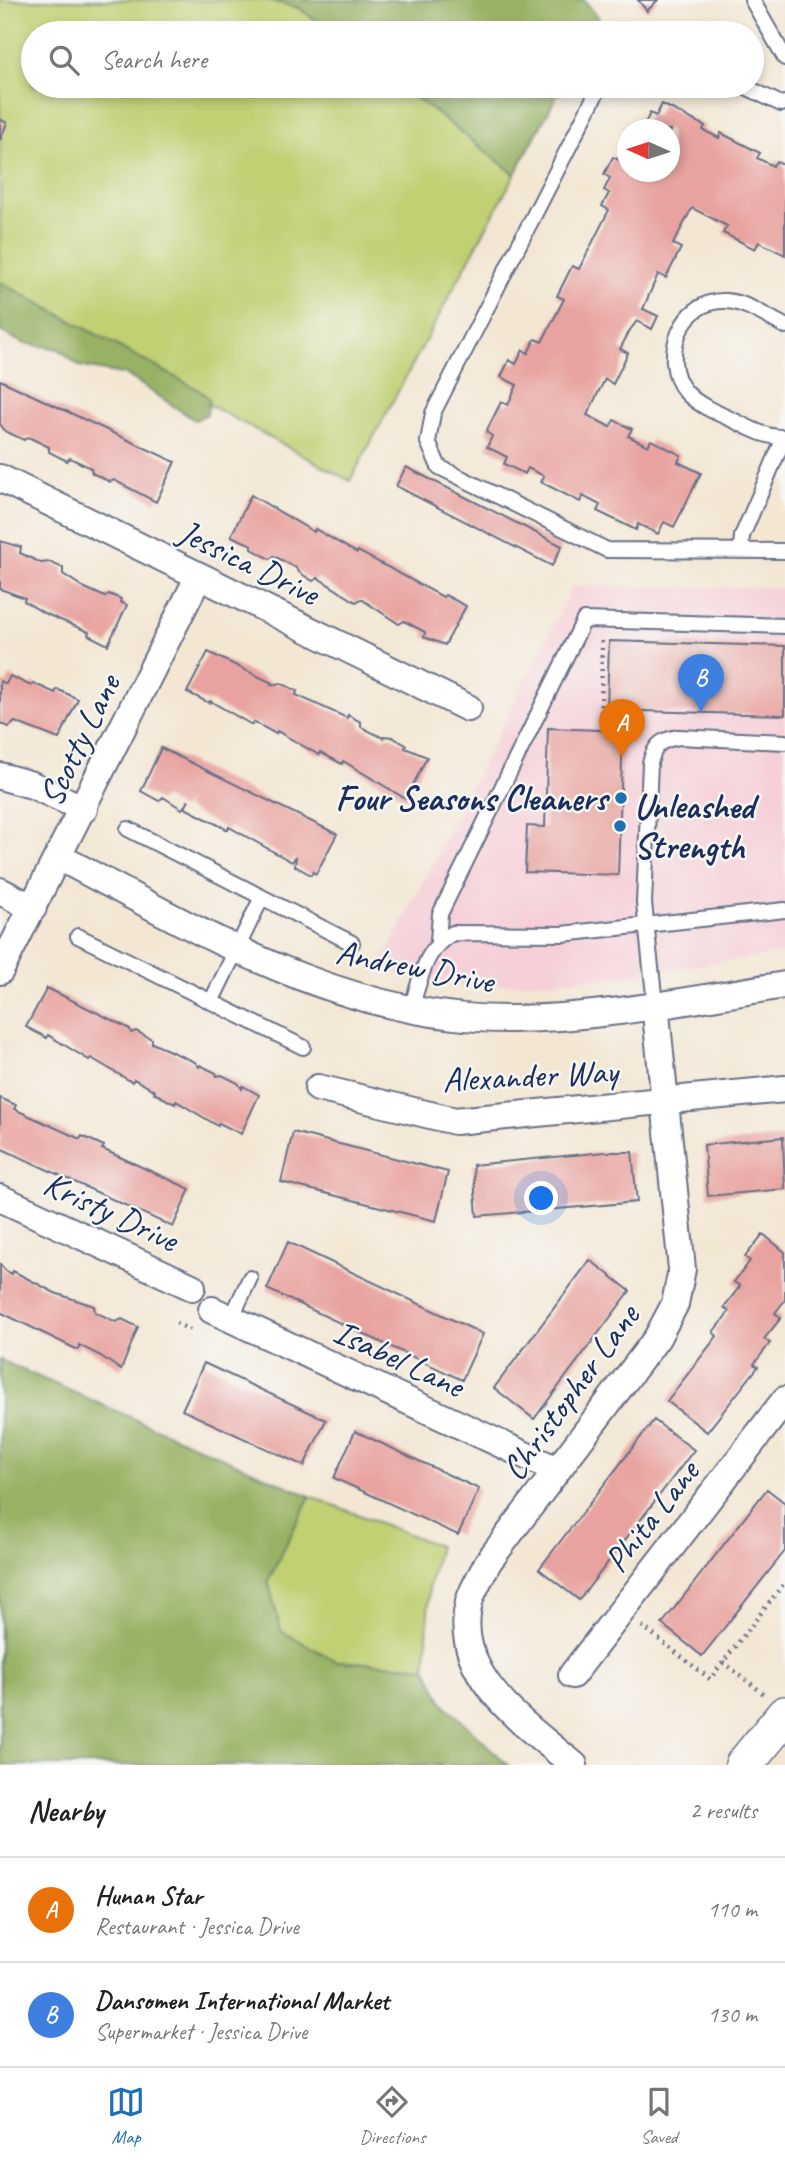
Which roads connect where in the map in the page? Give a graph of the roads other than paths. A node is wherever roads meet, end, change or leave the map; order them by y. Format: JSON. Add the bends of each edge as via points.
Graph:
{"nodes":[{"id":1,"x":752,"y":0,"type":"edge"},
{"id":2,"x":764,"y":21,"type":"edge"},
{"id":3,"x":764,"y":21,"type":"edge"},
{"id":4,"x":785,"y":58,"type":"edge"},
{"id":5,"x":764,"y":96,"type":"edge"},
{"id":6,"x":594,"y":98,"type":"edge"},
{"id":7,"x":785,"y":103,"type":"edge"},
{"id":8,"x":785,"y":326,"type":"edge"},
{"id":9,"x":785,"y":437,"type":"edge"},
{"id":10,"x":0,"y":478,"type":"edge"},
{"id":11,"x":741,"y":550,"type":"junction"},
{"id":12,"x":785,"y":551,"type":"edge"},
{"id":13,"x":199,"y":576,"type":"junction"},
{"id":14,"x":785,"y":626,"type":"edge"},
{"id":15,"x":468,"y":708,"type":"dead end"},
{"id":16,"x":785,"y":742,"type":"edge"},
{"id":17,"x":0,"y":776,"type":"edge"},
{"id":18,"x":84,"y":809,"type":"junction"},
{"id":19,"x":128,"y":829,"type":"dead end"},
{"id":20,"x":59,"y":857,"type":"junction"},
{"id":21,"x":0,"y":891,"type":"edge"},
{"id":22,"x":262,"y":897,"type":"junction"},
{"id":23,"x":33,"y":908,"type":"junction"},
{"id":24,"x":785,"y":910,"type":"edge"},
{"id":25,"x":647,"y":927,"type":"junction"},
{"id":26,"x":78,"y":936,"type":"dead end"},
{"id":27,"x":438,"y":941,"type":"junction"},
{"id":28,"x":352,"y":943,"type":"dead end"},
{"id":29,"x":236,"y":951,"type":"junction"},
{"id":30,"x":0,"y":971,"type":"edge"},
{"id":31,"x":785,"y":985,"type":"edge"},
{"id":32,"x":211,"y":1002,"type":"junction"},
{"id":33,"x":655,"y":1004,"type":"junction"},
{"id":34,"x":411,"y":1008,"type":"junction"},
{"id":35,"x":303,"y":1047,"type":"dead end"},
{"id":36,"x":318,"y":1088,"type":"dead end"},
{"id":37,"x":785,"y":1089,"type":"edge"},
{"id":38,"x":665,"y":1101,"type":"junction"},
{"id":39,"x":0,"y":1198,"type":"edge"},
{"id":40,"x":250,"y":1278,"type":"dead end"},
{"id":41,"x":192,"y":1287,"type":"dead end"},
{"id":42,"x":222,"y":1314,"type":"joint"},
{"id":43,"x":785,"y":1400,"type":"edge"},
{"id":44,"x":557,"y":1470,"type":"junction"},
{"id":45,"x":572,"y":1675,"type":"dead end"},
{"id":46,"x":780,"y":1708,"type":"edge"},
{"id":47,"x":574,"y":1765,"type":"edge"},
{"id":48,"x":744,"y":1765,"type":"edge"}],
"edges":[{"from":1,"to":2,"type":"lane"},
{"from":3,"to":4,"type":"lane"},
{"from":5,"to":7,"type":"lane"},
{"from":6,"to":11,"type":"lane","via":[[433,413],[428,442],[439,467],[607,550]]},
{"from":8,"to":9,"type":"lane","via":[[725,300],[704,305],[689,316],[674,348],[674,370],[685,390],[702,406],[767,436]]},
{"from":9,"to":11,"type":"lane","via":[[742,536]]},
{"from":10,"to":13,"type":"street","name":"Jessica Drive"},
{"from":11,"to":12,"type":"lane"},
{"from":13,"to":15,"type":"street","name":"Jessica Drive"},
{"from":13,"to":18,"type":"street","name":"Scotty Lane"},
{"from":14,"to":27,"type":"lane","via":[[584,621],[440,914]]},
{"from":16,"to":25,"type":"lane","via":[[680,737],[657,744],[650,763]]},
{"from":17,"to":18,"type":"street"},
{"from":18,"to":20,"type":"street","name":"Scotty Lane"},
{"from":19,"to":22,"type":"lane"},
{"from":20,"to":23,"type":"street","name":"Scotty Lane"},
{"from":20,"to":29,"type":"street","name":"Andrew Drive"},
{"from":21,"to":23,"type":"street"},
{"from":22,"to":28,"type":"lane"},
{"from":22,"to":29,"type":"lane"},
{"from":23,"to":30,"type":"street","name":"Scotty Lane"},
{"from":24,"to":25,"type":"lane"},
{"from":25,"to":27,"type":"lane","via":[[562,934],[453,933]]},
{"from":25,"to":33,"type":"lane"},
{"from":26,"to":32,"type":"lane"},
{"from":27,"to":34,"type":"lane"},
{"from":29,"to":32,"type":"lane"},
{"from":29,"to":34,"type":"street","name":"Andrew Drive","via":[[351,994]]},
{"from":31,"to":33,"type":"street","name":"Andrew Drive"},
{"from":32,"to":35,"type":"lane"},
{"from":33,"to":34,"type":"street","name":"Andrew Drive","via":[[566,1018],[509,1019]]},
{"from":33,"to":38,"type":"street","name":"Christopher Lane"},
{"from":36,"to":38,"type":"street","name":"Alexander Way","via":[[455,1121]]},
{"from":37,"to":38,"type":"street"},
{"from":38,"to":44,"type":"street","name":"Christopher Lane","via":[[682,1269],[675,1304],[657,1338]]},
{"from":39,"to":41,"type":"street","name":"Kristy Drive"},
{"from":40,"to":42,"type":"lane"},
{"from":42,"to":44,"type":"street","name":"Isabel Lane"},
{"from":43,"to":45,"type":"street","name":"Phita Lane"},
{"from":44,"to":47,"type":"street","name":"Christopher Lane","via":[[488,1562],[469,1601],[468,1620],[477,1666],[491,1691],[508,1711]]},
{"from":46,"to":48,"type":"main road"}]}
